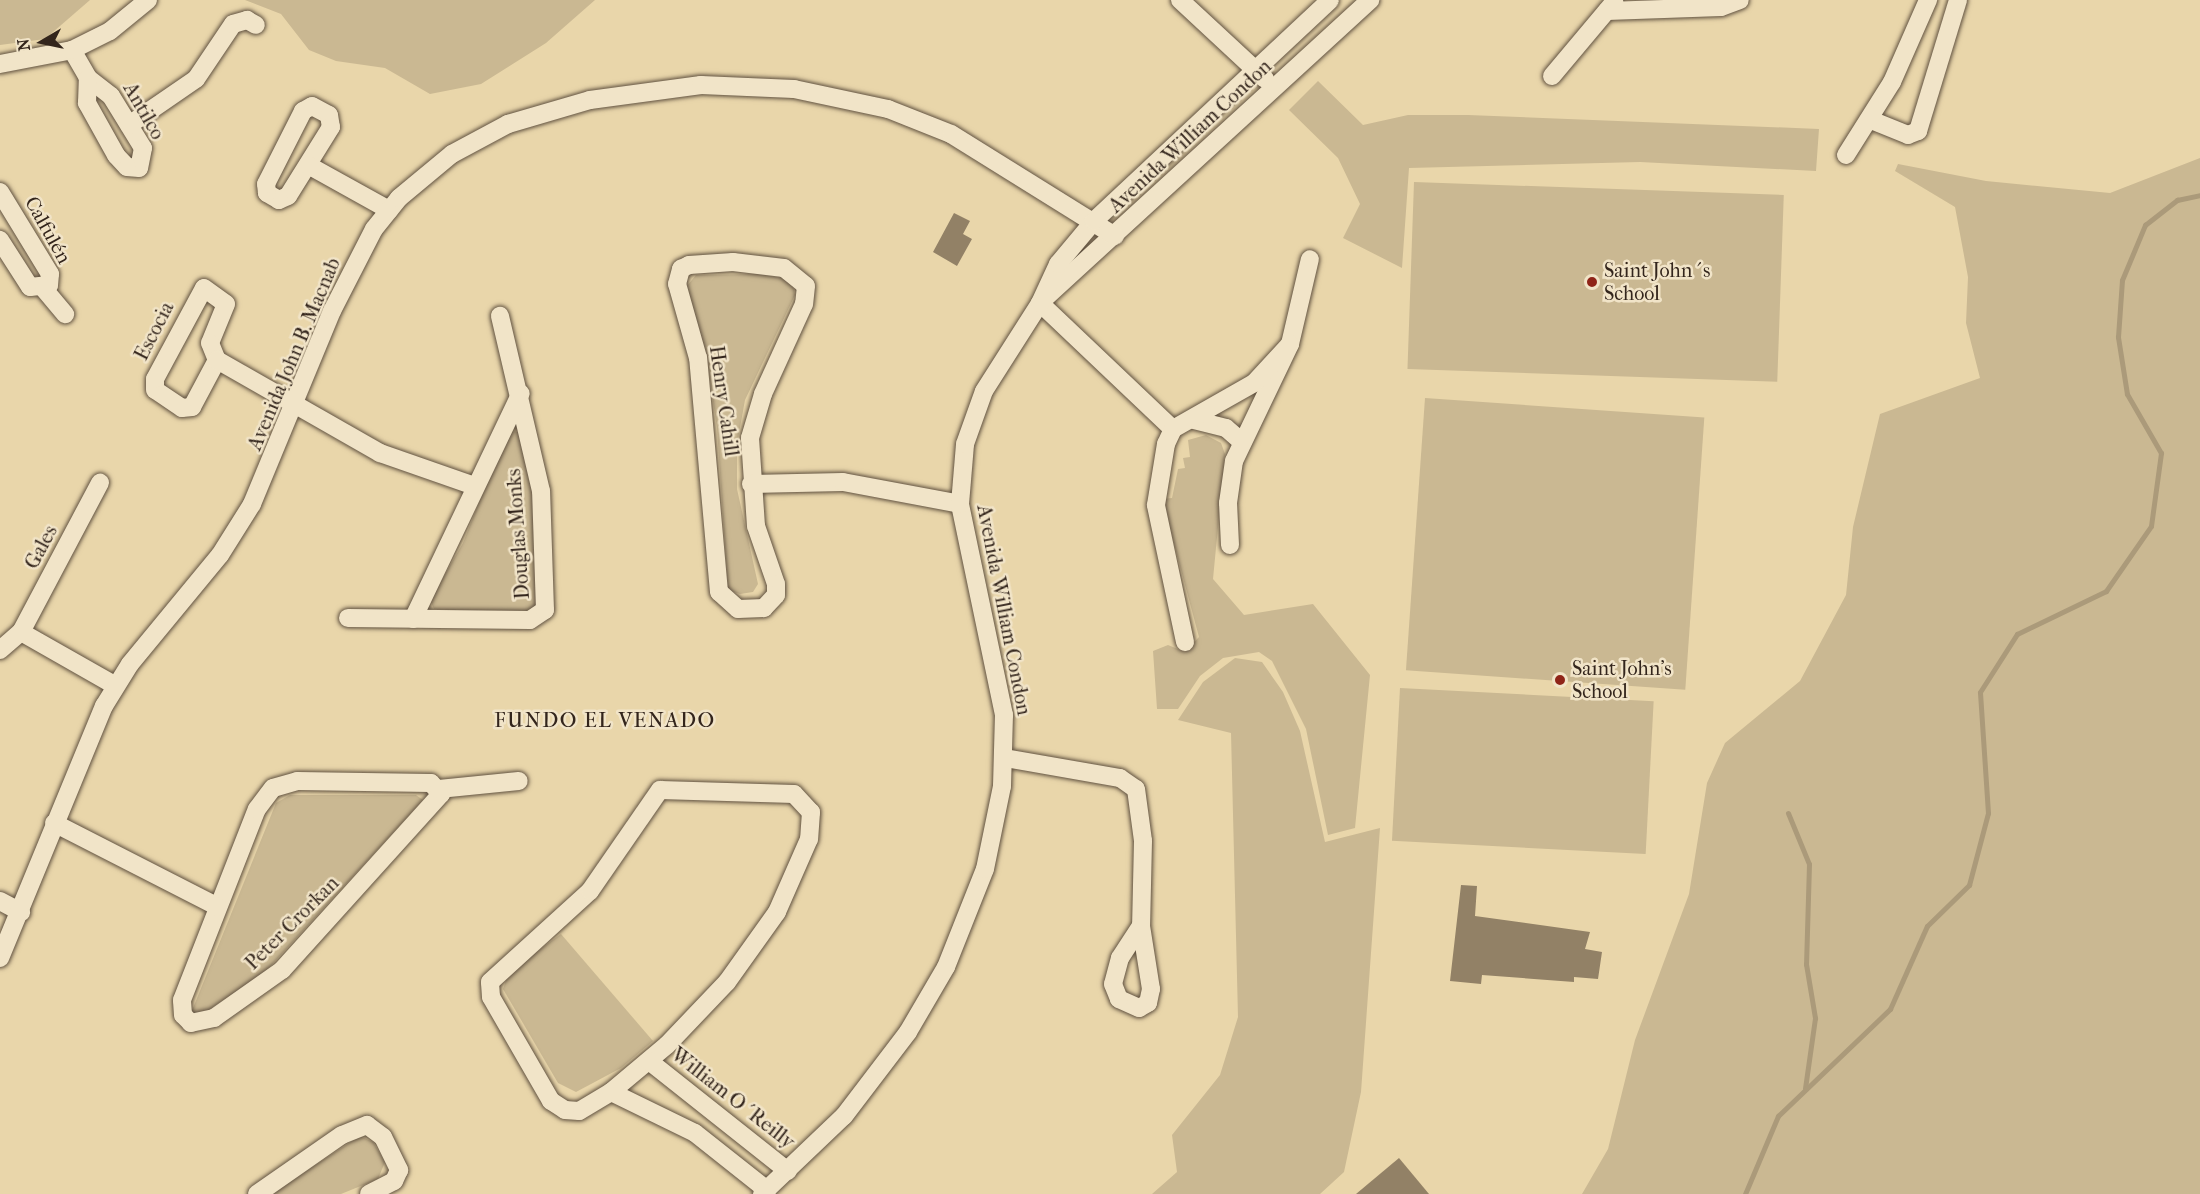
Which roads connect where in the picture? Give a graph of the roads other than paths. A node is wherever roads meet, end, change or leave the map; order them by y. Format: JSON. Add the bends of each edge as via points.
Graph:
{"nodes":[{"id":1,"x":148,"y":0,"type":"edge"},
{"id":2,"x":1180,"y":0,"type":"edge"},
{"id":3,"x":1330,"y":0,"type":"edge"},
{"id":4,"x":1370,"y":0,"type":"edge"},
{"id":5,"x":1740,"y":0,"type":"edge"},
{"id":6,"x":1928,"y":0,"type":"edge"},
{"id":7,"x":1958,"y":0,"type":"edge"},
{"id":8,"x":1611,"y":6,"type":"edge"},
{"id":9,"x":256,"y":25,"type":"dead end"},
{"id":10,"x":72,"y":51,"type":"junction"},
{"id":11,"x":0,"y":64,"type":"edge"},
{"id":12,"x":1256,"y":72,"type":"junction"},
{"id":13,"x":1552,"y":76,"type":"dead end"},
{"id":14,"x":88,"y":78,"type":"junction"},
{"id":15,"x":1276,"y":88,"type":"junction"},
{"id":16,"x":1871,"y":120,"type":"junction"},
{"id":17,"x":129,"y":125,"type":"junction"},
{"id":18,"x":1846,"y":154,"type":"dead end"},
{"id":19,"x":308,"y":165,"type":"junction"},
{"id":20,"x":0,"y":192,"type":"edge"},
{"id":21,"x":389,"y":210,"type":"junction"},
{"id":22,"x":1094,"y":220,"type":"junction"},
{"id":23,"x":1115,"y":236,"type":"junction"},
{"id":24,"x":0,"y":240,"type":"edge"},
{"id":25,"x":1310,"y":259,"type":"dead end"},
{"id":26,"x":44,"y":289,"type":"junction"},
{"id":27,"x":1040,"y":303,"type":"junction"},
{"id":28,"x":65,"y":314,"type":"dead end"},
{"id":29,"x":500,"y":316,"type":"dead end"},
{"id":30,"x":1290,"y":344,"type":"junction"},
{"id":31,"x":217,"y":360,"type":"junction"},
{"id":32,"x":521,"y":393,"type":"junction"},
{"id":33,"x":296,"y":405,"type":"junction"},
{"id":34,"x":1194,"y":420,"type":"junction"},
{"id":35,"x":1173,"y":429,"type":"junction"},
{"id":36,"x":1241,"y":441,"type":"junction"},
{"id":37,"x":100,"y":483,"type":"dead end"},
{"id":38,"x":751,"y":484,"type":"junction"},
{"id":39,"x":475,"y":486,"type":"junction"},
{"id":40,"x":960,"y":504,"type":"junction"},
{"id":41,"x":1230,"y":545,"type":"dead end"},
{"id":42,"x":348,"y":618,"type":"dead end"},
{"id":43,"x":413,"y":619,"type":"junction"},
{"id":44,"x":21,"y":632,"type":"junction"},
{"id":45,"x":1185,"y":642,"type":"dead end"},
{"id":46,"x":0,"y":650,"type":"edge"},
{"id":47,"x":116,"y":686,"type":"junction"},
{"id":48,"x":1005,"y":758,"type":"junction"},
{"id":49,"x":519,"y":781,"type":"dead end"},
{"id":50,"x":439,"y":789,"type":"junction"},
{"id":51,"x":54,"y":823,"type":"junction"},
{"id":52,"x":0,"y":901,"type":"edge"},
{"id":53,"x":218,"y":907,"type":"junction"},
{"id":54,"x":21,"y":912,"type":"junction"},
{"id":55,"x":1141,"y":926,"type":"dead end"},
{"id":56,"x":0,"y":958,"type":"edge"},
{"id":57,"x":649,"y":1061,"type":"junction"},
{"id":58,"x":611,"y":1092,"type":"junction"},
{"id":59,"x":788,"y":1171,"type":"junction"},
{"id":60,"x":764,"y":1192,"type":"edge"},
{"id":61,"x":257,"y":1194,"type":"edge"},
{"id":62,"x":369,"y":1194,"type":"edge"}],
"edges":[{"from":1,"to":10,"type":"street","via":[[110,32]]},
{"from":2,"to":12,"type":"street"},
{"from":3,"to":12,"type":"street","name":"Avenida William Condon"},
{"from":4,"to":15,"type":"street","name":"Avenida William Condon"},
{"from":5,"to":8,"type":"street","via":[[1712,8]]},
{"from":6,"to":16,"type":"street"},
{"from":7,"to":16,"type":"street","via":[[1918,131],[1908,135]]},
{"from":8,"to":13,"type":"street"},
{"from":9,"to":17,"type":"street","via":[[247,20],[233,24],[196,79]]},
{"from":10,"to":11,"type":"street"},
{"from":10,"to":14,"type":"street","name":"Antilco"},
{"from":12,"to":15,"type":"street"},
{"from":12,"to":22,"type":"street","name":"Avenida William Condon"},
{"from":14,"to":17,"type":"street","name":"Antilco","via":[[104,87]]},
{"from":14,"to":17,"type":"street","name":"Antilco","via":[[87,103],[116,155],[132,169],[142,165],[145,153]]},
{"from":15,"to":23,"type":"street","name":"Avenida William Condon"},
{"from":16,"to":18,"type":"street"},
{"from":19,"to":19,"type":"street","via":[[285,199],[267,193],[266,184],[303,111],[312,106],[329,116],[332,124]]},
{"from":19,"to":21,"type":"street"},
{"from":20,"to":26,"type":"street","name":"Calfulén","via":[[50,274]]},
{"from":21,"to":22,"type":"street","name":"Avenida John B. Macnab","via":[[452,154],[530,115],[628,93],[732,84],[825,94],[920,120],[968,143]]},
{"from":21,"to":33,"type":"street","name":"Avenida John B. Macnab","via":[[348,278]]},
{"from":22,"to":23,"type":"street","name":"Avenida John B. Macnab"},
{"from":22,"to":27,"type":"street","name":"Avenida William Condon","via":[[1058,264]]},
{"from":23,"to":27,"type":"street","name":"Avenida William Condon"},
{"from":24,"to":26,"type":"street","name":"Calfulén","via":[[26,283]]},
{"from":25,"to":30,"type":"street"},
{"from":26,"to":28,"type":"street","name":"Calfulén"},
{"from":27,"to":35,"type":"street"},
{"from":27,"to":40,"type":"street","name":"Avenida William Condon","via":[[1010,344],[976,408],[962,464]]},
{"from":29,"to":32,"type":"street","name":"Douglas Monks"},
{"from":30,"to":34,"type":"street","via":[[1254,383]]},
{"from":30,"to":36,"type":"street"},
{"from":31,"to":31,"type":"street","name":"Escocia","via":[[192,408],[182,408],[155,390],[155,379],[198,293],[207,288],[226,304],[210,343]]},
{"from":31,"to":33,"type":"street"},
{"from":32,"to":39,"type":"street","name":"Douglas Monks"},
{"from":32,"to":43,"type":"street","name":"Douglas Monks","via":[[541,491],[545,610],[530,620]]},
{"from":33,"to":39,"type":"street","name":"Douglas Monks","via":[[398,461]]},
{"from":33,"to":47,"type":"street","name":"Avenida John B. Macnab","via":[[235,533]]},
{"from":34,"to":35,"type":"street"},
{"from":34,"to":36,"type":"street","via":[[1226,428]]},
{"from":35,"to":45,"type":"street","via":[[1160,459],[1156,505]]},
{"from":36,"to":41,"type":"street","via":[[1229,492]]},
{"from":37,"to":44,"type":"street","name":"Gales"},
{"from":38,"to":38,"type":"street","name":"Henry Cahill","via":[[750,438],[763,394],[804,304],[806,286],[784,268],[689,265],[681,269],[677,284],[698,358],[712,481],[716,579],[722,600],[738,609],[764,608],[776,595]]},
{"from":38,"to":40,"type":"street","via":[[843,482]]},
{"from":39,"to":43,"type":"street","name":"Douglas Monks"},
{"from":40,"to":48,"type":"street","name":"Avenida William Condon","via":[[996,666]]},
{"from":42,"to":43,"type":"street","name":"Douglas Monks"},
{"from":44,"to":46,"type":"street","name":"Gales"},
{"from":44,"to":47,"type":"street"},
{"from":47,"to":51,"type":"street","name":"Avenida John B. Macnab"},
{"from":48,"to":55,"type":"street","via":[[1120,778],[1136,789],[1143,842]]},
{"from":48,"to":59,"type":"street","name":"Avenida William Condon","via":[[985,869],[940,977],[884,1066],[844,1116]]},
{"from":49,"to":50,"type":"street","name":"Peter Crorkan"},
{"from":50,"to":53,"type":"street","name":"Peter Crorkan","via":[[427,783],[297,781],[273,788],[257,809]]},
{"from":50,"to":53,"type":"street","name":"Peter Crorkan","via":[[437,804],[282,970],[214,1018],[191,1023],[183,1015],[182,1000]]},
{"from":51,"to":53,"type":"street"},
{"from":51,"to":54,"type":"street","name":"Avenida John B. Macnab"},
{"from":52,"to":54,"type":"street"},
{"from":54,"to":56,"type":"street","name":"Avenida John B. Macnab"},
{"from":57,"to":58,"type":"street","name":"William O´Reilly"},
{"from":57,"to":58,"type":"street","name":"William O´Reilly","via":[[726,982],[777,912],[809,839],[811,812],[801,797],[660,790],[590,891],[493,976],[491,997],[550,1101],[565,1110],[579,1111]]},
{"from":57,"to":59,"type":"street","name":"William O´Reilly"},
{"from":58,"to":60,"type":"street","via":[[695,1133]]},
{"from":59,"to":60,"type":"street","name":"Avenida William Condon"},
{"from":61,"to":62,"type":"street","via":[[342,1135],[367,1125],[383,1137],[399,1170],[394,1181]]}]}
